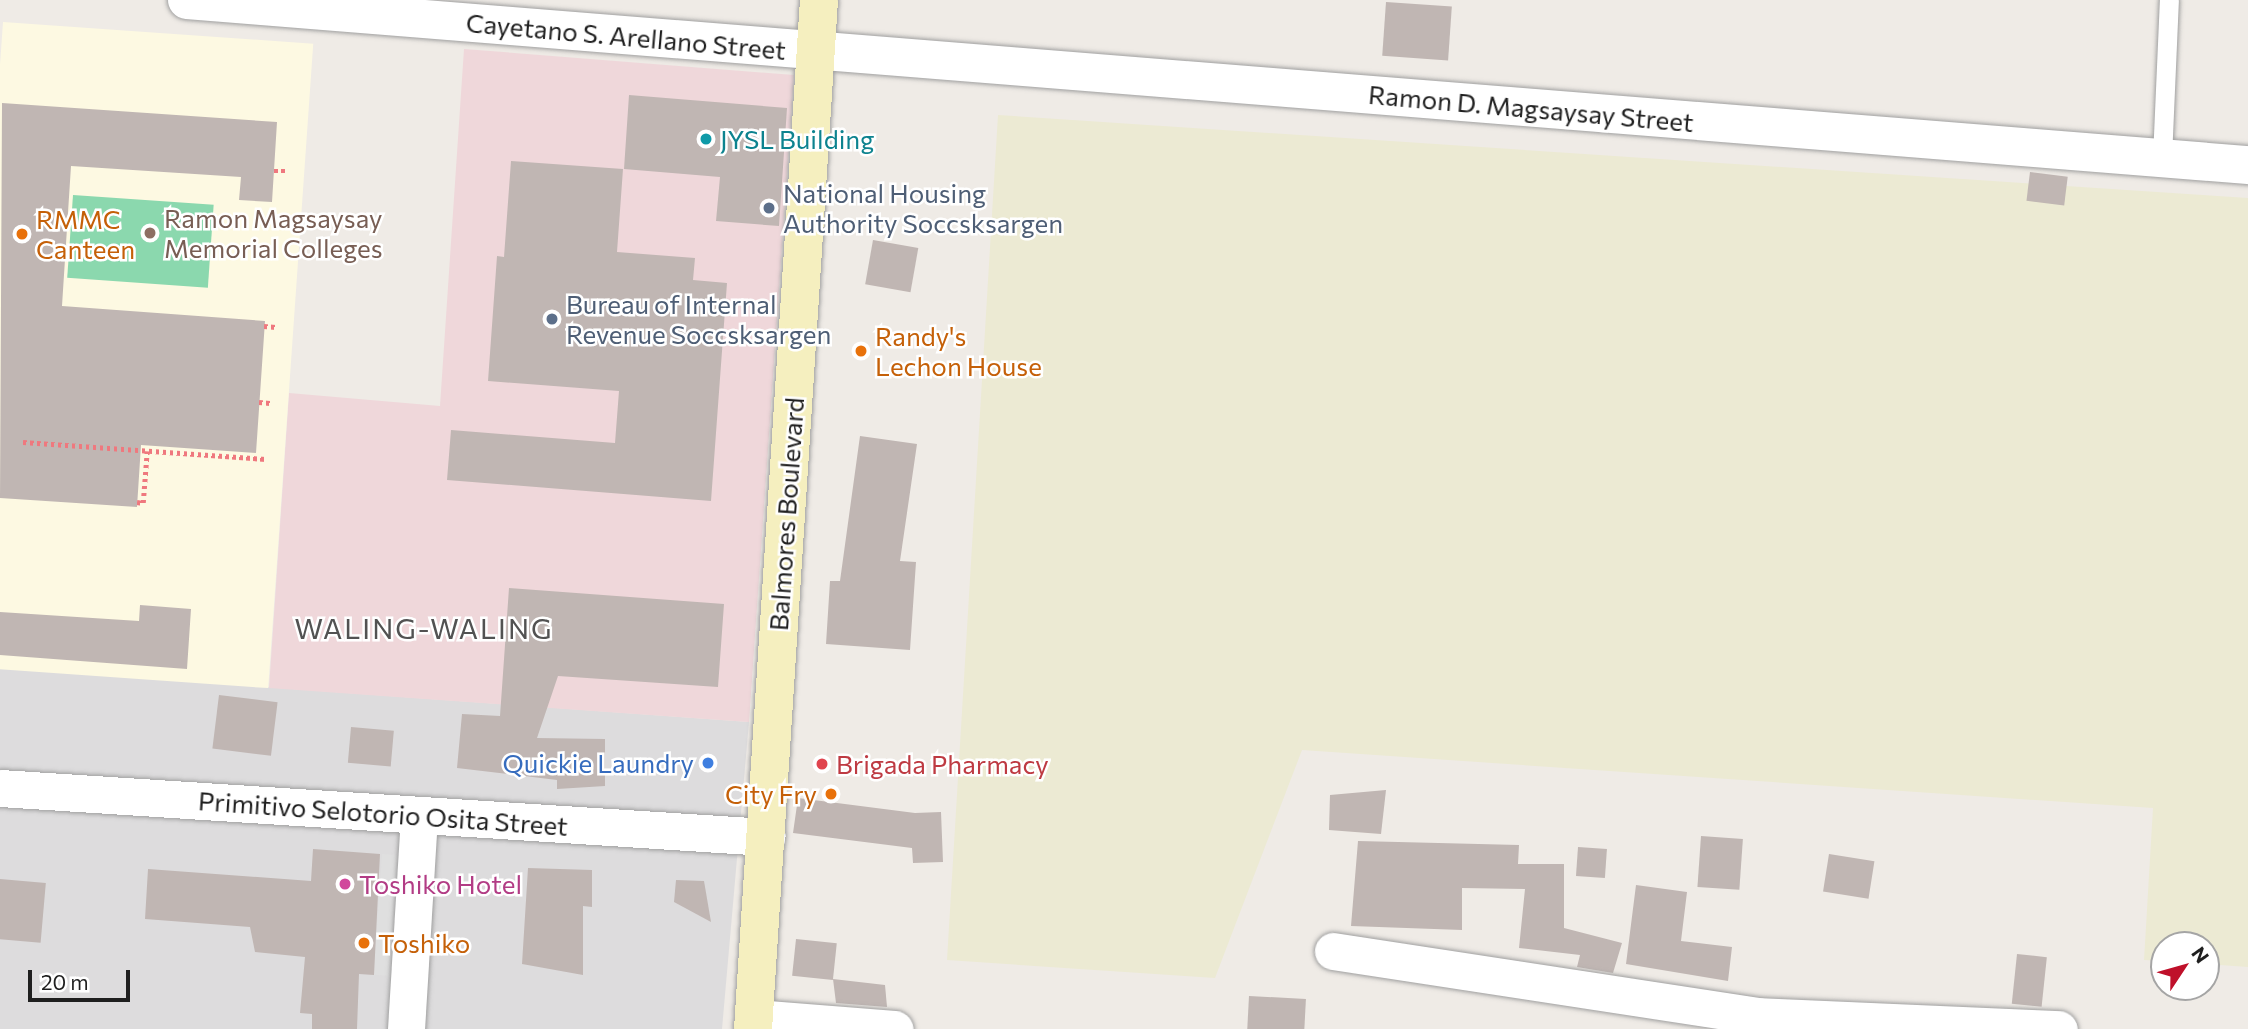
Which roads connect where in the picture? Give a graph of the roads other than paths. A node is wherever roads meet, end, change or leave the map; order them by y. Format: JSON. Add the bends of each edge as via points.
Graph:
{"nodes":[{"id":1,"x":187,"y":0,"type":"edge"},
{"id":2,"x":819,"y":0,"type":"edge"},
{"id":3,"x":2169,"y":0,"type":"edge"},
{"id":4,"x":815,"y":51,"type":"junction"},
{"id":5,"x":2162,"y":158,"type":"junction"},
{"id":6,"x":2248,"y":165,"type":"edge"},
{"id":7,"x":0,"y":789,"type":"edge"},
{"id":8,"x":419,"y":815,"type":"junction"},
{"id":9,"x":766,"y":837,"type":"junction"},
{"id":10,"x":1334,"y":951,"type":"dead end"},
{"id":11,"x":754,"y":1023,"type":"edge"},
{"id":12,"x":1755,"y":1023,"type":"edge"},
{"id":13,"x":406,"y":1029,"type":"edge"},
{"id":14,"x":895,"y":1029,"type":"edge"},
{"id":15,"x":2059,"y":1029,"type":"edge"}],
"edges":[{"from":1,"to":4,"type":"street","name":"Cayetano S. Arellano Street"},
{"from":2,"to":4,"type":"main road","name":"Balmores Boulevard"},
{"from":3,"to":5,"type":"lane"},
{"from":4,"to":5,"type":"street","name":"Ramon D. Magsaysay Street"},
{"from":4,"to":9,"type":"main road","name":"Balmores Boulevard"},
{"from":5,"to":6,"type":"street","name":"Ramon D. Magsaysay Street"},
{"from":7,"to":8,"type":"street","name":"Primitivo Selotorio Osita Street"},
{"from":8,"to":9,"type":"street","name":"Primitivo Selotorio Osita Street"},
{"from":8,"to":13,"type":"street"},
{"from":9,"to":11,"type":"main road","name":"Balmores Boulevard"},
{"from":10,"to":12,"type":"street"},
{"from":11,"to":14,"type":"street"},
{"from":12,"to":15,"type":"street"}]}
